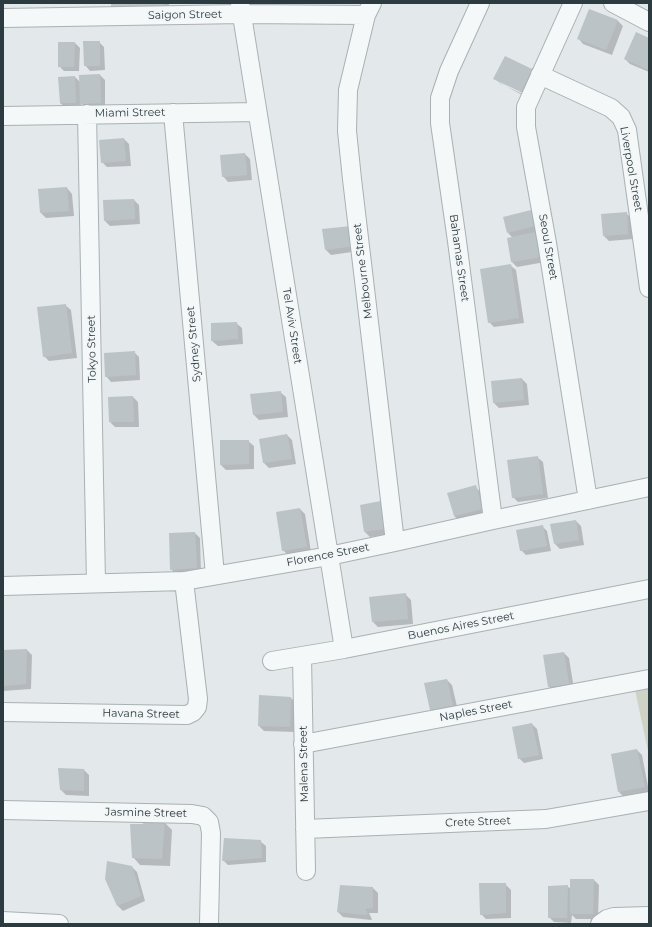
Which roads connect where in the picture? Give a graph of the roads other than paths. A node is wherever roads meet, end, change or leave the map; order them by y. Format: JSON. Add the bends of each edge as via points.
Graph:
{"nodes":[{"id":1,"x":480,"y":3,"type":"edge"},
{"id":2,"x":572,"y":3,"type":"edge"},
{"id":3,"x":613,"y":3,"type":"edge"},
{"id":4,"x":242,"y":9,"type":"edge"},
{"id":5,"x":369,"y":9,"type":"edge"},
{"id":6,"x":3,"y":18,"type":"edge"},
{"id":7,"x":649,"y":22,"type":"edge"},
{"id":8,"x":540,"y":75,"type":"junction"},
{"id":9,"x":257,"y":112,"type":"junction"},
{"id":10,"x":173,"y":113,"type":"junction"},
{"id":11,"x":88,"y":114,"type":"junction"},
{"id":12,"x":3,"y":116,"type":"edge"},
{"id":13,"x":649,"y":288,"type":"edge"},
{"id":14,"x":649,"y":487,"type":"edge"},
{"id":15,"x":588,"y":500,"type":"junction"},
{"id":16,"x":493,"y":520,"type":"junction"},
{"id":17,"x":395,"y":542,"type":"junction"},
{"id":18,"x":329,"y":556,"type":"junction"},
{"id":19,"x":215,"y":575,"type":"junction"},
{"id":20,"x":184,"y":581,"type":"junction"},
{"id":21,"x":96,"y":584,"type":"junction"},
{"id":22,"x":3,"y":586,"type":"edge"},
{"id":23,"x":649,"y":589,"type":"edge"},
{"id":24,"x":344,"y":649,"type":"junction"},
{"id":25,"x":302,"y":656,"type":"junction"},
{"id":26,"x":272,"y":661,"type":"dead end"},
{"id":27,"x":649,"y":679,"type":"edge"},
{"id":28,"x":3,"y":712,"type":"edge"},
{"id":29,"x":303,"y":744,"type":"junction"},
{"id":30,"x":649,"y":801,"type":"edge"},
{"id":31,"x":3,"y":810,"type":"edge"},
{"id":32,"x":305,"y":829,"type":"junction"},
{"id":33,"x":306,"y":871,"type":"dead end"},
{"id":34,"x":649,"y":916,"type":"edge"},
{"id":35,"x":3,"y":921,"type":"edge"},
{"id":36,"x":59,"y":924,"type":"edge"},
{"id":37,"x":209,"y":924,"type":"edge"},
{"id":38,"x":600,"y":924,"type":"edge"}],
"edges":[{"from":1,"to":16,"type":"street","name":"Bahamas Street","via":[[449,71],[440,98],[440,123]]},
{"from":2,"to":8,"type":"street","name":"Seoul Street"},
{"from":3,"to":7,"type":"street"},
{"from":4,"to":5,"type":"street","name":"Saigon Street"},
{"from":4,"to":6,"type":"street","name":"Saigon Street"},
{"from":4,"to":9,"type":"street","name":"Tel Aviv Street"},
{"from":5,"to":17,"type":"street","name":"Melbourne Street","via":[[348,90],[347,130]]},
{"from":8,"to":13,"type":"street","name":"Liverpool Street","via":[[611,108],[621,117],[627,130]]},
{"from":8,"to":15,"type":"street","name":"Seoul Street","via":[[526,107],[526,127]]},
{"from":9,"to":10,"type":"street","name":"Miami Street"},
{"from":9,"to":18,"type":"street","name":"Tel Aviv Street"},
{"from":10,"to":11,"type":"street","name":"Miami Street"},
{"from":10,"to":19,"type":"street","name":"Sydney Street"},
{"from":11,"to":12,"type":"street","name":"Miami Street"},
{"from":11,"to":21,"type":"street","name":"Tokyo Street"},
{"from":14,"to":15,"type":"street","name":"Florence Street"},
{"from":15,"to":16,"type":"street","name":"Florence Street"},
{"from":16,"to":17,"type":"street","name":"Florence Street"},
{"from":17,"to":18,"type":"street","name":"Florence Street"},
{"from":18,"to":19,"type":"street","name":"Florence Street"},
{"from":18,"to":24,"type":"street","name":"Tel Aviv Street"},
{"from":19,"to":20,"type":"street","name":"Florence Street"},
{"from":20,"to":21,"type":"street","name":"Florence Street"},
{"from":20,"to":28,"type":"street","name":"Havana Street","via":[[198,699],[194,712],[187,715]]},
{"from":21,"to":22,"type":"street","name":"Florence Street"},
{"from":23,"to":24,"type":"street","name":"Buenos Aires Street"},
{"from":24,"to":25,"type":"street","name":"Buenos Aires Street"},
{"from":25,"to":26,"type":"street","name":"Buenos Aires Street"},
{"from":25,"to":29,"type":"street","name":"Malena Street"},
{"from":27,"to":29,"type":"street","name":"Naples Street"},
{"from":29,"to":32,"type":"street","name":"Malena Street"},
{"from":30,"to":32,"type":"street","name":"Crete Street","via":[[546,819]]},
{"from":31,"to":37,"type":"street","name":"Jasmine Street","via":[[203,816],[209,822],[211,833]]},
{"from":32,"to":33,"type":"street","name":"Malena Street"},
{"from":34,"to":38,"type":"street","via":[[614,917]]},
{"from":35,"to":36,"type":"street"}]}
